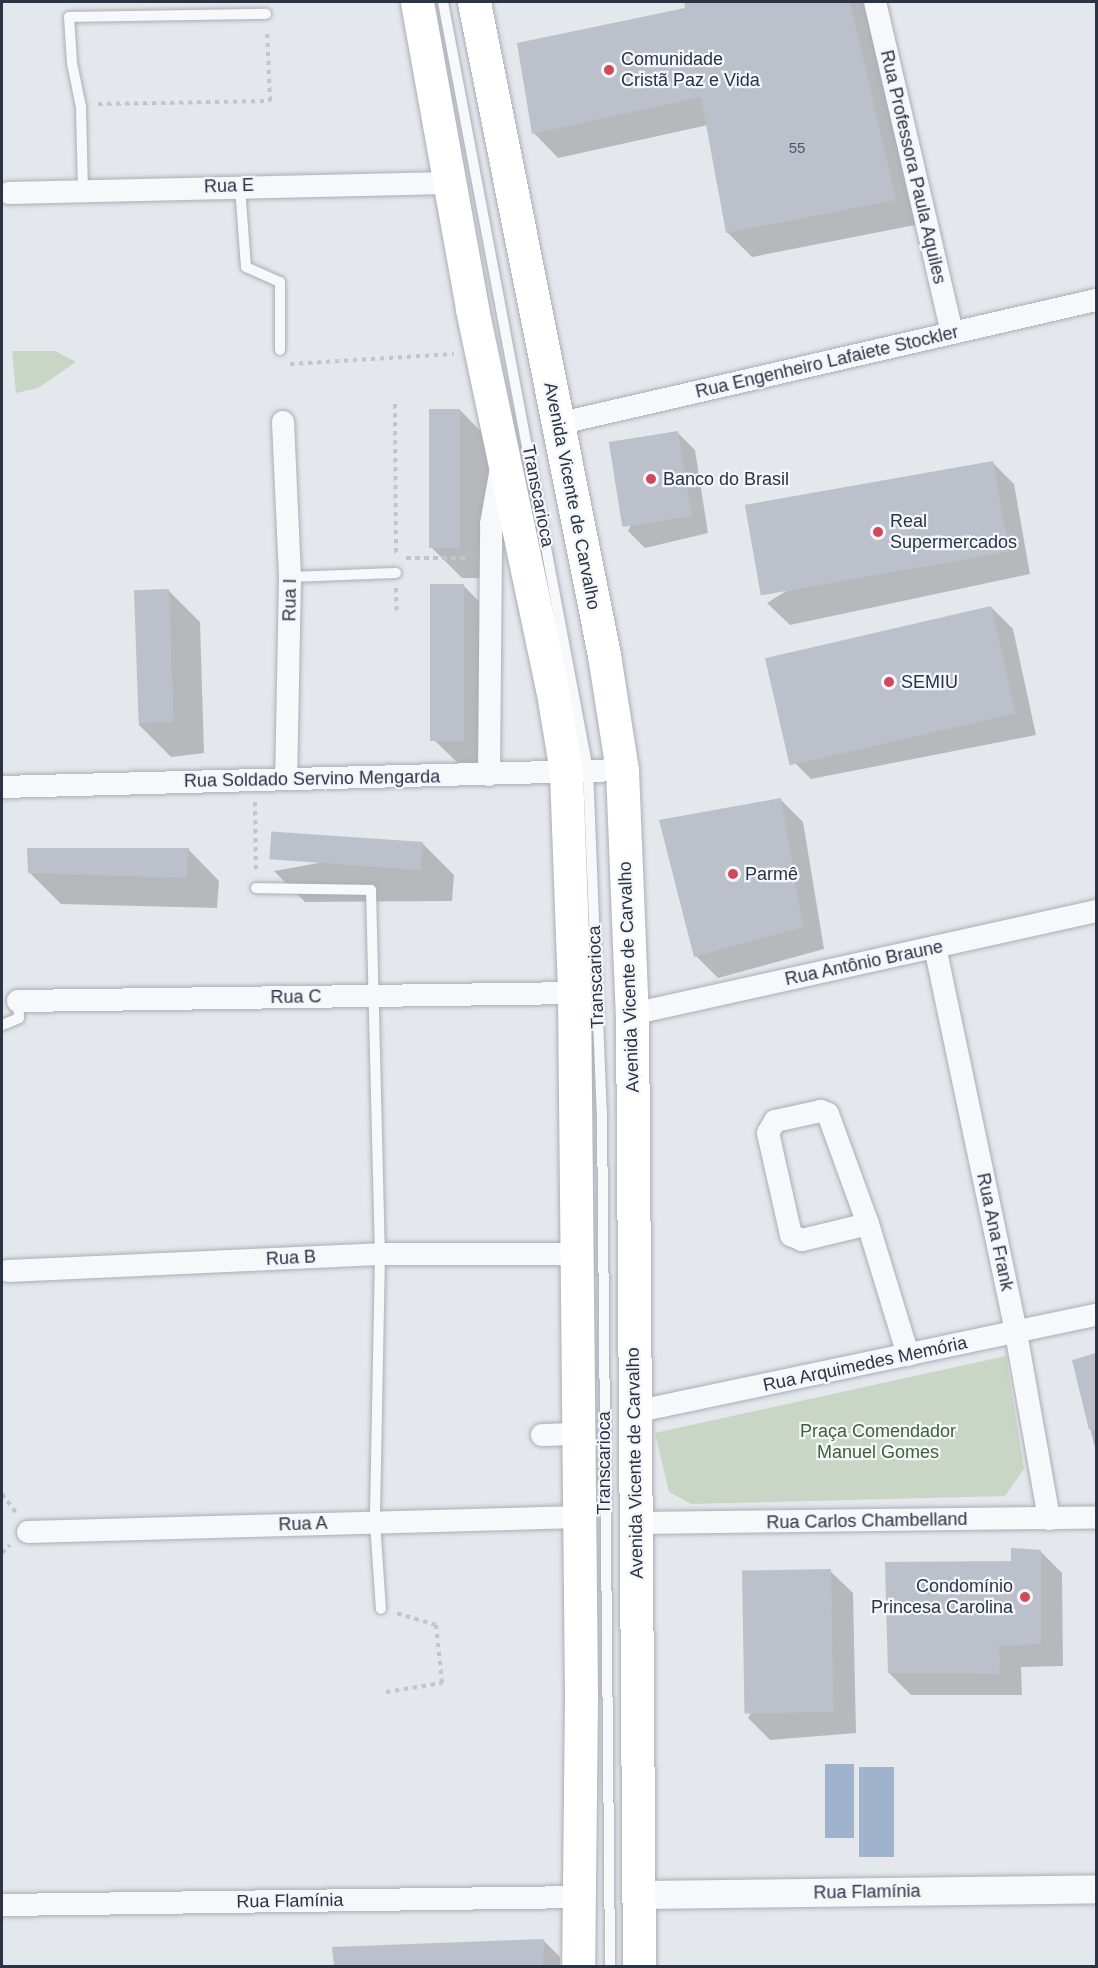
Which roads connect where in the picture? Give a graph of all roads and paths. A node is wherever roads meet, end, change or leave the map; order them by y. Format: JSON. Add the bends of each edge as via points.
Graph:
{"nodes":[{"id":1,"x":417,"y":2,"type":"edge"},
{"id":2,"x":443,"y":2,"type":"edge"},
{"id":3,"x":474,"y":2,"type":"edge"},
{"id":4,"x":875,"y":2,"type":"edge"},
{"id":5,"x":266,"y":14,"type":"joint"},
{"id":6,"x":80,"y":104,"type":"junction"},
{"id":7,"x":448,"y":183,"type":"junction"},
{"id":8,"x":240,"y":186,"type":"junction"},
{"id":9,"x":83,"y":190,"type":"junction"},
{"id":10,"x":9,"y":193,"type":"dead end"},
{"id":11,"x":1096,"y":300,"type":"edge"},
{"id":12,"x":952,"y":333,"type":"junction"},
{"id":13,"x":280,"y":350,"type":"dead end"},
{"id":14,"x":459,"y":354,"type":"dead end"},
{"id":15,"x":281,"y":365,"type":"dead end"},
{"id":16,"x":395,"y":404,"type":"dead end"},
{"id":17,"x":283,"y":422,"type":"dead end"},
{"id":18,"x":556,"y":424,"type":"junction"},
{"id":19,"x":504,"y":457,"type":"junction"},
{"id":20,"x":396,"y":558,"type":"junction"},
{"id":21,"x":490,"y":558,"type":"junction"},
{"id":22,"x":396,"y":573,"type":"junction"},
{"id":23,"x":290,"y":577,"type":"junction"},
{"id":24,"x":397,"y":612,"type":"dead end"},
{"id":25,"x":622,"y":770,"type":"junction"},
{"id":26,"x":577,"y":771,"type":"junction"},
{"id":27,"x":489,"y":775,"type":"junction"},
{"id":28,"x":286,"y":778,"type":"junction"},
{"id":29,"x":254,"y":779,"type":"junction"},
{"id":30,"x":2,"y":787,"type":"edge"},
{"id":31,"x":256,"y":888,"type":"joint"},
{"id":32,"x":1096,"y":910,"type":"edge"},
{"id":33,"x":935,"y":947,"type":"junction"},
{"id":34,"x":574,"y":993,"type":"junction"},
{"id":35,"x":376,"y":996,"type":"junction"},
{"id":36,"x":18,"y":1001,"type":"joint"},
{"id":37,"x":632,"y":1014,"type":"junction"},
{"id":38,"x":2,"y":1025,"type":"edge"},
{"id":39,"x":868,"y":1224,"type":"junction"},
{"id":40,"x":380,"y":1254,"type":"junction"},
{"id":41,"x":574,"y":1254,"type":"junction"},
{"id":42,"x":4,"y":1269,"type":"edge"},
{"id":43,"x":1096,"y":1315,"type":"edge"},
{"id":44,"x":1016,"y":1333,"type":"junction"},
{"id":45,"x":908,"y":1355,"type":"junction"},
{"id":46,"x":634,"y":1412,"type":"junction"},
{"id":47,"x":577,"y":1434,"type":"junction"},
{"id":48,"x":542,"y":1435,"type":"dead end"},
{"id":49,"x":578,"y":1517,"type":"junction"},
{"id":50,"x":1096,"y":1518,"type":"edge"},
{"id":51,"x":1049,"y":1519,"type":"junction"},
{"id":52,"x":375,"y":1522,"type":"junction"},
{"id":53,"x":637,"y":1523,"type":"junction"},
{"id":54,"x":28,"y":1532,"type":"dead end"},
{"id":55,"x":381,"y":1609,"type":"joint"},
{"id":56,"x":386,"y":1692,"type":"dead end"},
{"id":57,"x":1096,"y":1889,"type":"edge"},
{"id":58,"x":637,"y":1895,"type":"junction"},
{"id":59,"x":579,"y":1897,"type":"junction"},
{"id":60,"x":2,"y":1905,"type":"edge"},
{"id":61,"x":578,"y":1966,"type":"edge"},
{"id":62,"x":610,"y":1966,"type":"edge"},
{"id":63,"x":639,"y":1966,"type":"edge"}],
"edges":[{"from":1,"to":7,"type":"main road"},
{"from":2,"to":26,"type":"lane","name":"Transcarioca"},
{"from":3,"to":18,"type":"main road","name":"Avenida Vicente de Carvalho"},
{"from":4,"to":12,"type":"street","name":"Rua Professora Paula Aquiles"},
{"from":5,"to":6,"type":"path","via":[[270,101]]},
{"from":5,"to":6,"type":"lane","via":[[69,17]]},
{"from":6,"to":9,"type":"lane"},
{"from":7,"to":8,"type":"street","name":"Rua E"},
{"from":7,"to":19,"type":"main road"},
{"from":8,"to":9,"type":"street","name":"Rua E"},
{"from":8,"to":13,"type":"lane","via":[[246,267],[280,282]]},
{"from":9,"to":10,"type":"street","name":"Rua E"},
{"from":11,"to":12,"type":"street","name":"Rua Engenheiro Lafaiete Stockler"},
{"from":12,"to":18,"type":"street","name":"Rua Engenheiro Lafaiete Stockler"},
{"from":14,"to":15,"type":"path"},
{"from":16,"to":20,"type":"path"},
{"from":17,"to":23,"type":"street","name":"Rua I"},
{"from":18,"to":25,"type":"main road","name":"Avenida Vicente de Carvalho","via":[[604,655]]},
{"from":19,"to":21,"type":"street","via":[[491,524]]},
{"from":19,"to":26,"type":"main road"},
{"from":20,"to":21,"type":"path"},
{"from":20,"to":22,"type":"path"},
{"from":21,"to":27,"type":"street"},
{"from":22,"to":23,"type":"lane"},
{"from":22,"to":24,"type":"path"},
{"from":23,"to":28,"type":"street","name":"Rua I"},
{"from":25,"to":26,"type":"street","name":"Rua Soldado Servino Mengarda"},
{"from":25,"to":37,"type":"main road","name":"Avenida Vicente de Carvalho"},
{"from":26,"to":27,"type":"street","name":"Rua Soldado Servino Mengarda"},
{"from":26,"to":34,"type":"main road"},
{"from":26,"to":62,"type":"lane","name":"Transcarioca","via":[[602,1113]]},
{"from":27,"to":28,"type":"street","name":"Rua Soldado Servino Mengarda"},
{"from":28,"to":29,"type":"street","name":"Rua Soldado Servino Mengarda"},
{"from":29,"to":30,"type":"street","name":"Rua Soldado Servino Mengarda"},
{"from":29,"to":31,"type":"path"},
{"from":31,"to":35,"type":"lane","via":[[371,890]]},
{"from":32,"to":33,"type":"street","name":"Rua Antônio Braune"},
{"from":33,"to":37,"type":"street","name":"Rua Antônio Braune"},
{"from":33,"to":44,"type":"street","name":"Rua Ana Frank"},
{"from":34,"to":35,"type":"street","name":"Rua C"},
{"from":34,"to":41,"type":"main road"},
{"from":35,"to":36,"type":"street","name":"Rua C"},
{"from":35,"to":40,"type":"lane"},
{"from":36,"to":38,"type":"lane","via":[[18,1018]]},
{"from":37,"to":46,"type":"main road","name":"Avenida Vicente de Carvalho"},
{"from":39,"to":39,"type":"street","via":[[828,1114],[821,1111],[776,1120],[768,1133],[791,1235],[802,1240]]},
{"from":39,"to":45,"type":"street"},
{"from":40,"to":41,"type":"street","name":"Rua B"},
{"from":40,"to":42,"type":"street","name":"Rua B"},
{"from":40,"to":52,"type":"lane"},
{"from":41,"to":47,"type":"main road"},
{"from":43,"to":44,"type":"street","name":"Rua Arquimedes Memória"},
{"from":44,"to":45,"type":"street","name":"Rua Arquimedes Memória"},
{"from":44,"to":51,"type":"street","name":"Rua Ana Frank"},
{"from":45,"to":46,"type":"street","name":"Rua Arquimedes Memória"},
{"from":46,"to":53,"type":"main road","name":"Avenida Vicente de Carvalho"},
{"from":47,"to":48,"type":"street"},
{"from":47,"to":49,"type":"main road"},
{"from":49,"to":52,"type":"street","name":"Rua A"},
{"from":49,"to":59,"type":"main road"},
{"from":50,"to":51,"type":"street","name":"Rua Carlos Chambelland"},
{"from":51,"to":53,"type":"street","name":"Rua Carlos Chambelland"},
{"from":52,"to":54,"type":"street","name":"Rua A"},
{"from":52,"to":55,"type":"lane"},
{"from":53,"to":58,"type":"main road","name":"Avenida Vicente de Carvalho"},
{"from":55,"to":56,"type":"path","via":[[436,1625],[442,1683]]},
{"from":57,"to":58,"type":"street","name":"Rua Flamínia"},
{"from":58,"to":63,"type":"main road","name":"Avenida Vicente de Carvalho"},
{"from":59,"to":60,"type":"street","name":"Rua Flamínia"},
{"from":59,"to":61,"type":"main road"}]}
